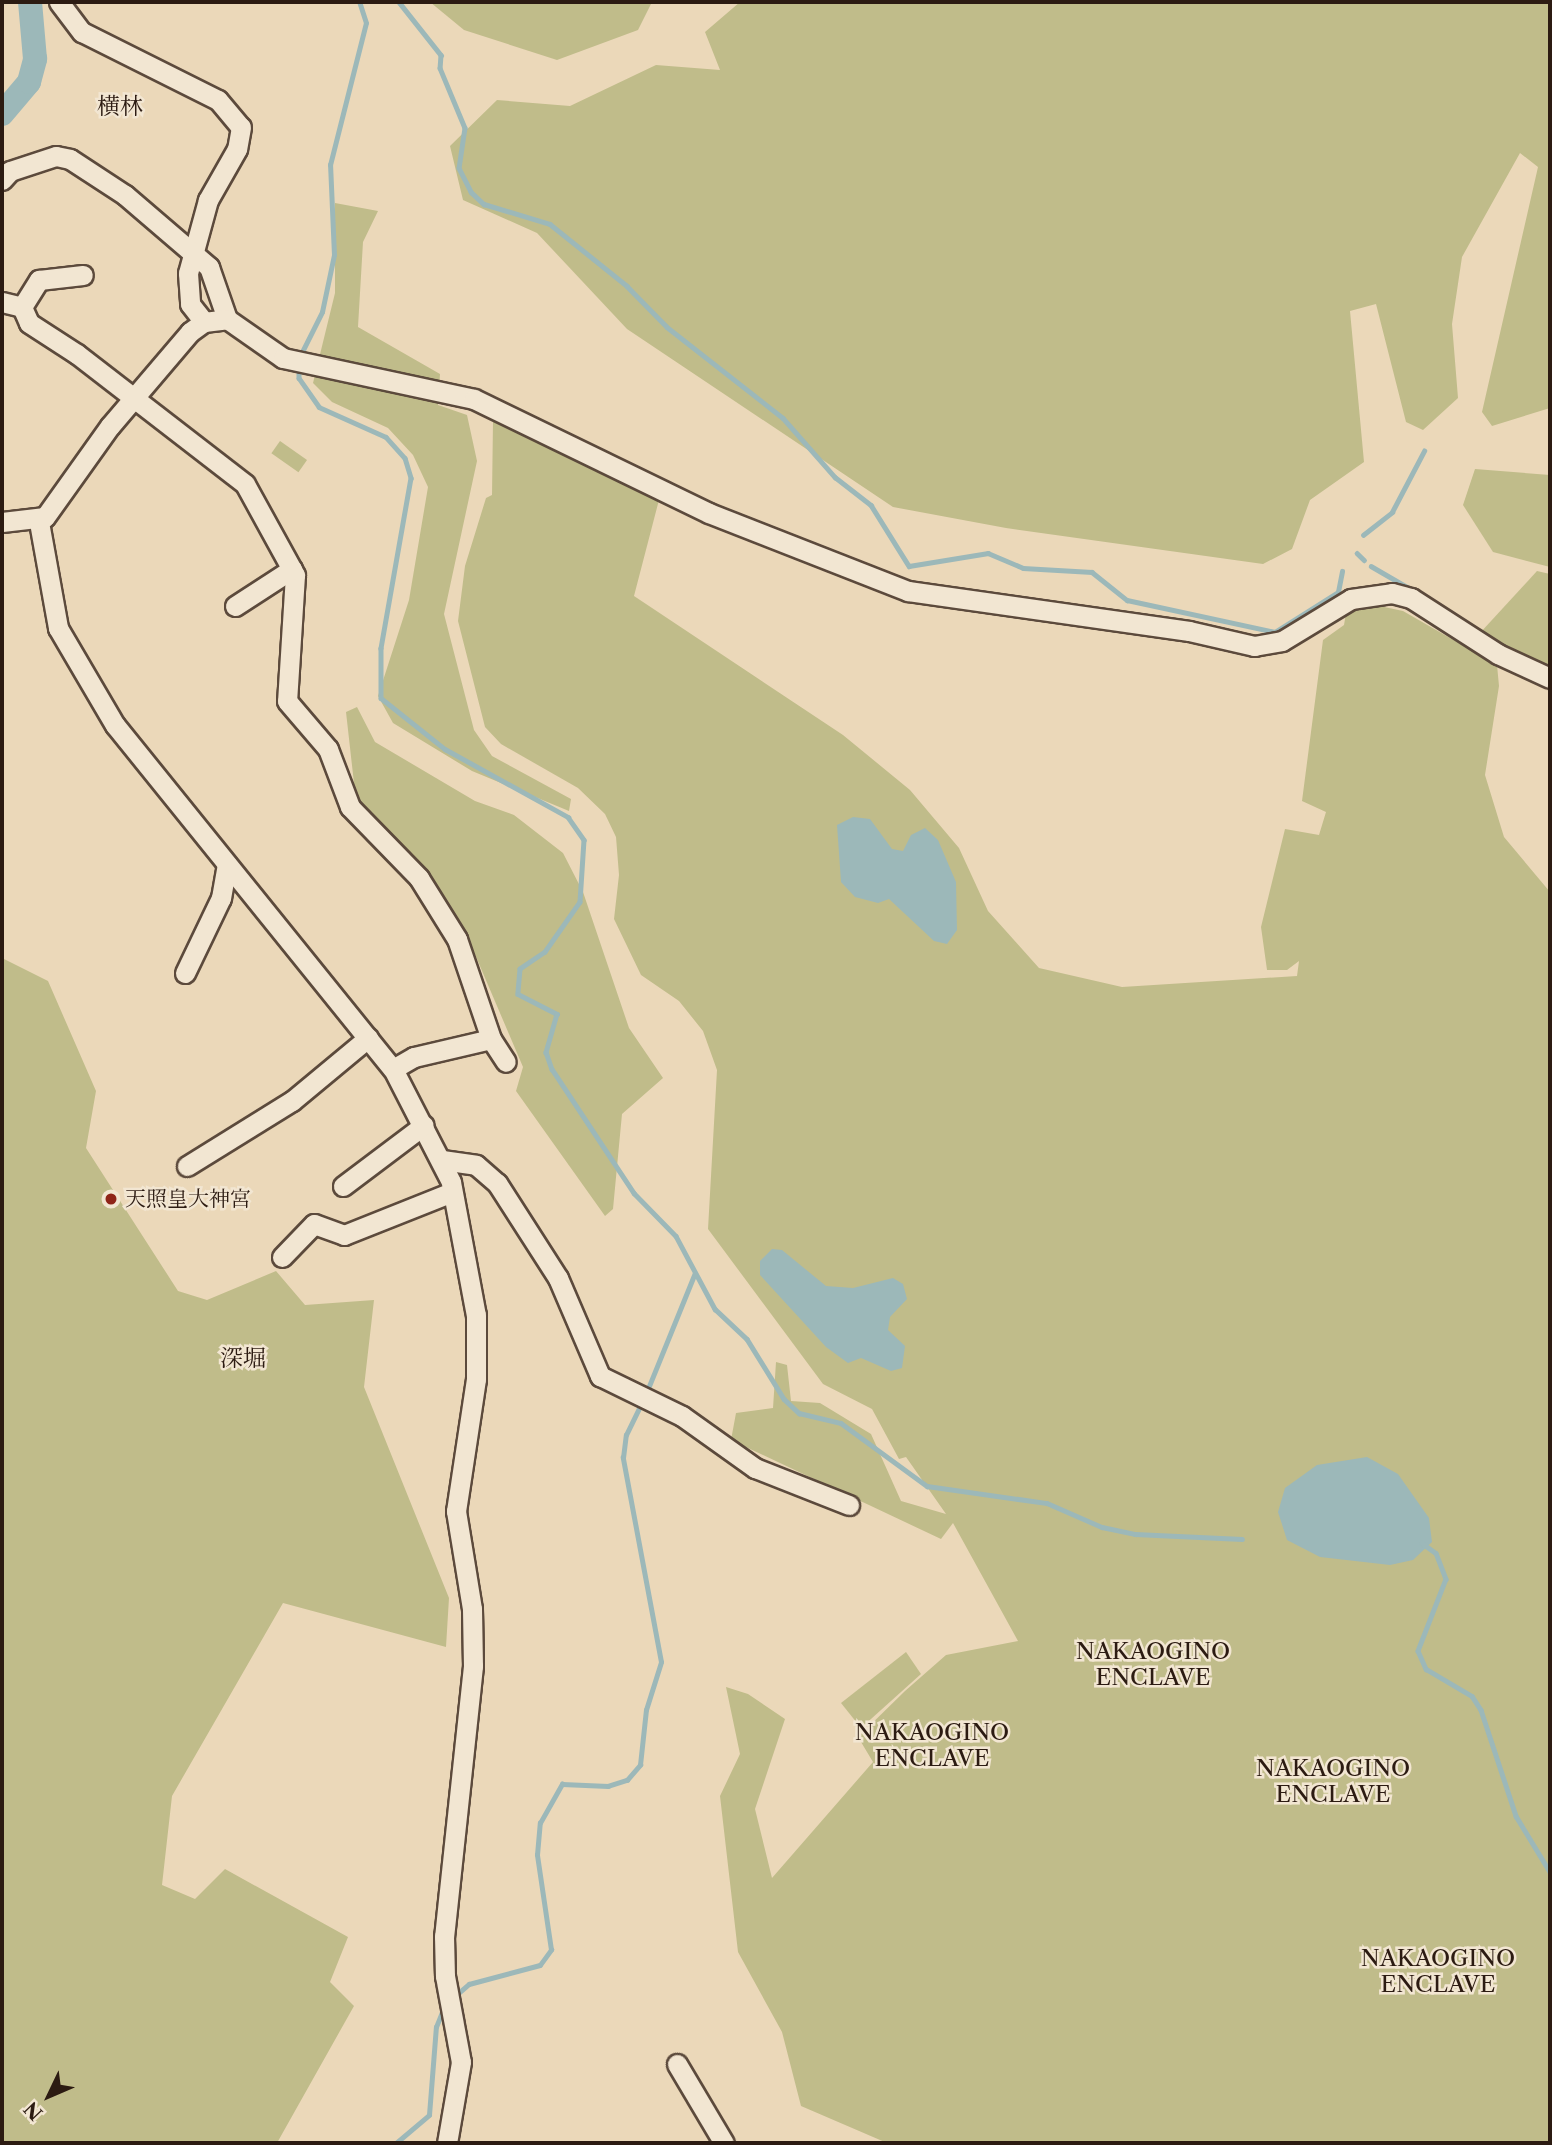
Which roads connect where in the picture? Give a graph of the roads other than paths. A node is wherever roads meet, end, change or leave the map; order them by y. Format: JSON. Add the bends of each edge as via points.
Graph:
{"nodes":[{"id":1,"x":59,"y":2,"type":"edge"},
{"id":2,"x":2,"y":180,"type":"edge"},
{"id":3,"x":193,"y":253,"type":"junction"},
{"id":4,"x":83,"y":275,"type":"dead end"},
{"id":5,"x":2,"y":302,"type":"edge"},
{"id":6,"x":22,"y":307,"type":"junction"},
{"id":7,"x":227,"y":319,"type":"junction"},
{"id":8,"x":204,"y":322,"type":"junction"},
{"id":9,"x":133,"y":399,"type":"junction"},
{"id":10,"x":2,"y":522,"type":"edge"},
{"id":11,"x":39,"y":522,"type":"junction"},
{"id":12,"x":292,"y":569,"type":"junction"},
{"id":13,"x":235,"y":606,"type":"dead end"},
{"id":14,"x":1550,"y":678,"type":"edge"},
{"id":15,"x":227,"y":865,"type":"junction"},
{"id":16,"x":185,"y":974,"type":"dead end"},
{"id":17,"x":368,"y":1038,"type":"junction"},
{"id":18,"x":491,"y":1039,"type":"junction"},
{"id":19,"x":506,"y":1062,"type":"dead end"},
{"id":20,"x":393,"y":1069,"type":"junction"},
{"id":21,"x":424,"y":1125,"type":"junction"},
{"id":22,"x":442,"y":1160,"type":"junction"},
{"id":23,"x":187,"y":1166,"type":"dead end"},
{"id":24,"x":343,"y":1186,"type":"dead end"},
{"id":25,"x":452,"y":1192,"type":"junction"},
{"id":26,"x":282,"y":1257,"type":"dead end"},
{"id":27,"x":849,"y":1505,"type":"dead end"},
{"id":28,"x":677,"y":2064,"type":"dead end"},
{"id":29,"x":447,"y":2143,"type":"edge"},
{"id":30,"x":724,"y":2143,"type":"edge"}],
"edges":[{"from":1,"to":3,"type":"street","via":[[82,32],[218,100],[241,127],[237,149],[208,200]]},
{"from":2,"to":3,"type":"street","via":[[10,172],[63,156],[125,195]]},
{"from":3,"to":7,"type":"street","via":[[209,267]]},
{"from":3,"to":8,"type":"street","via":[[187,282],[190,304]]},
{"from":4,"to":6,"type":"street","via":[[39,280]]},
{"from":5,"to":6,"type":"street"},
{"from":6,"to":9,"type":"street","via":[[29,323]]},
{"from":7,"to":8,"type":"street"},
{"from":7,"to":14,"type":"street","via":[[266,351],[474,399],[709,513],[908,591],[1189,631],[1254,646],[1282,641],[1351,598],[1392,593],[1411,598],[1497,654]]},
{"from":8,"to":9,"type":"street"},
{"from":9,"to":11,"type":"street"},
{"from":9,"to":12,"type":"street","via":[[235,473]]},
{"from":10,"to":11,"type":"street"},
{"from":11,"to":15,"type":"street","via":[[58,628],[115,725]]},
{"from":12,"to":13,"type":"street"},
{"from":12,"to":18,"type":"street","via":[[287,701],[328,749],[350,807],[419,878],[457,939]]},
{"from":15,"to":16,"type":"street","via":[[220,898]]},
{"from":15,"to":17,"type":"street"},
{"from":17,"to":20,"type":"street"},
{"from":17,"to":23,"type":"street","via":[[292,1101]]},
{"from":18,"to":19,"type":"street"},
{"from":18,"to":20,"type":"street","via":[[414,1057]]},
{"from":20,"to":21,"type":"street"},
{"from":21,"to":22,"type":"street"},
{"from":21,"to":24,"type":"street"},
{"from":22,"to":25,"type":"street"},
{"from":22,"to":27,"type":"street","via":[[476,1166],[497,1183],[558,1278],[591,1364],[600,1376],[682,1416],[755,1468]]},
{"from":25,"to":26,"type":"street","via":[[344,1235],[314,1224]]},
{"from":25,"to":29,"type":"street","via":[[476,1315],[476,1379],[456,1518],[472,1609],[473,1666],[444,1936],[461,2062]]},
{"from":28,"to":30,"type":"street"}]}
